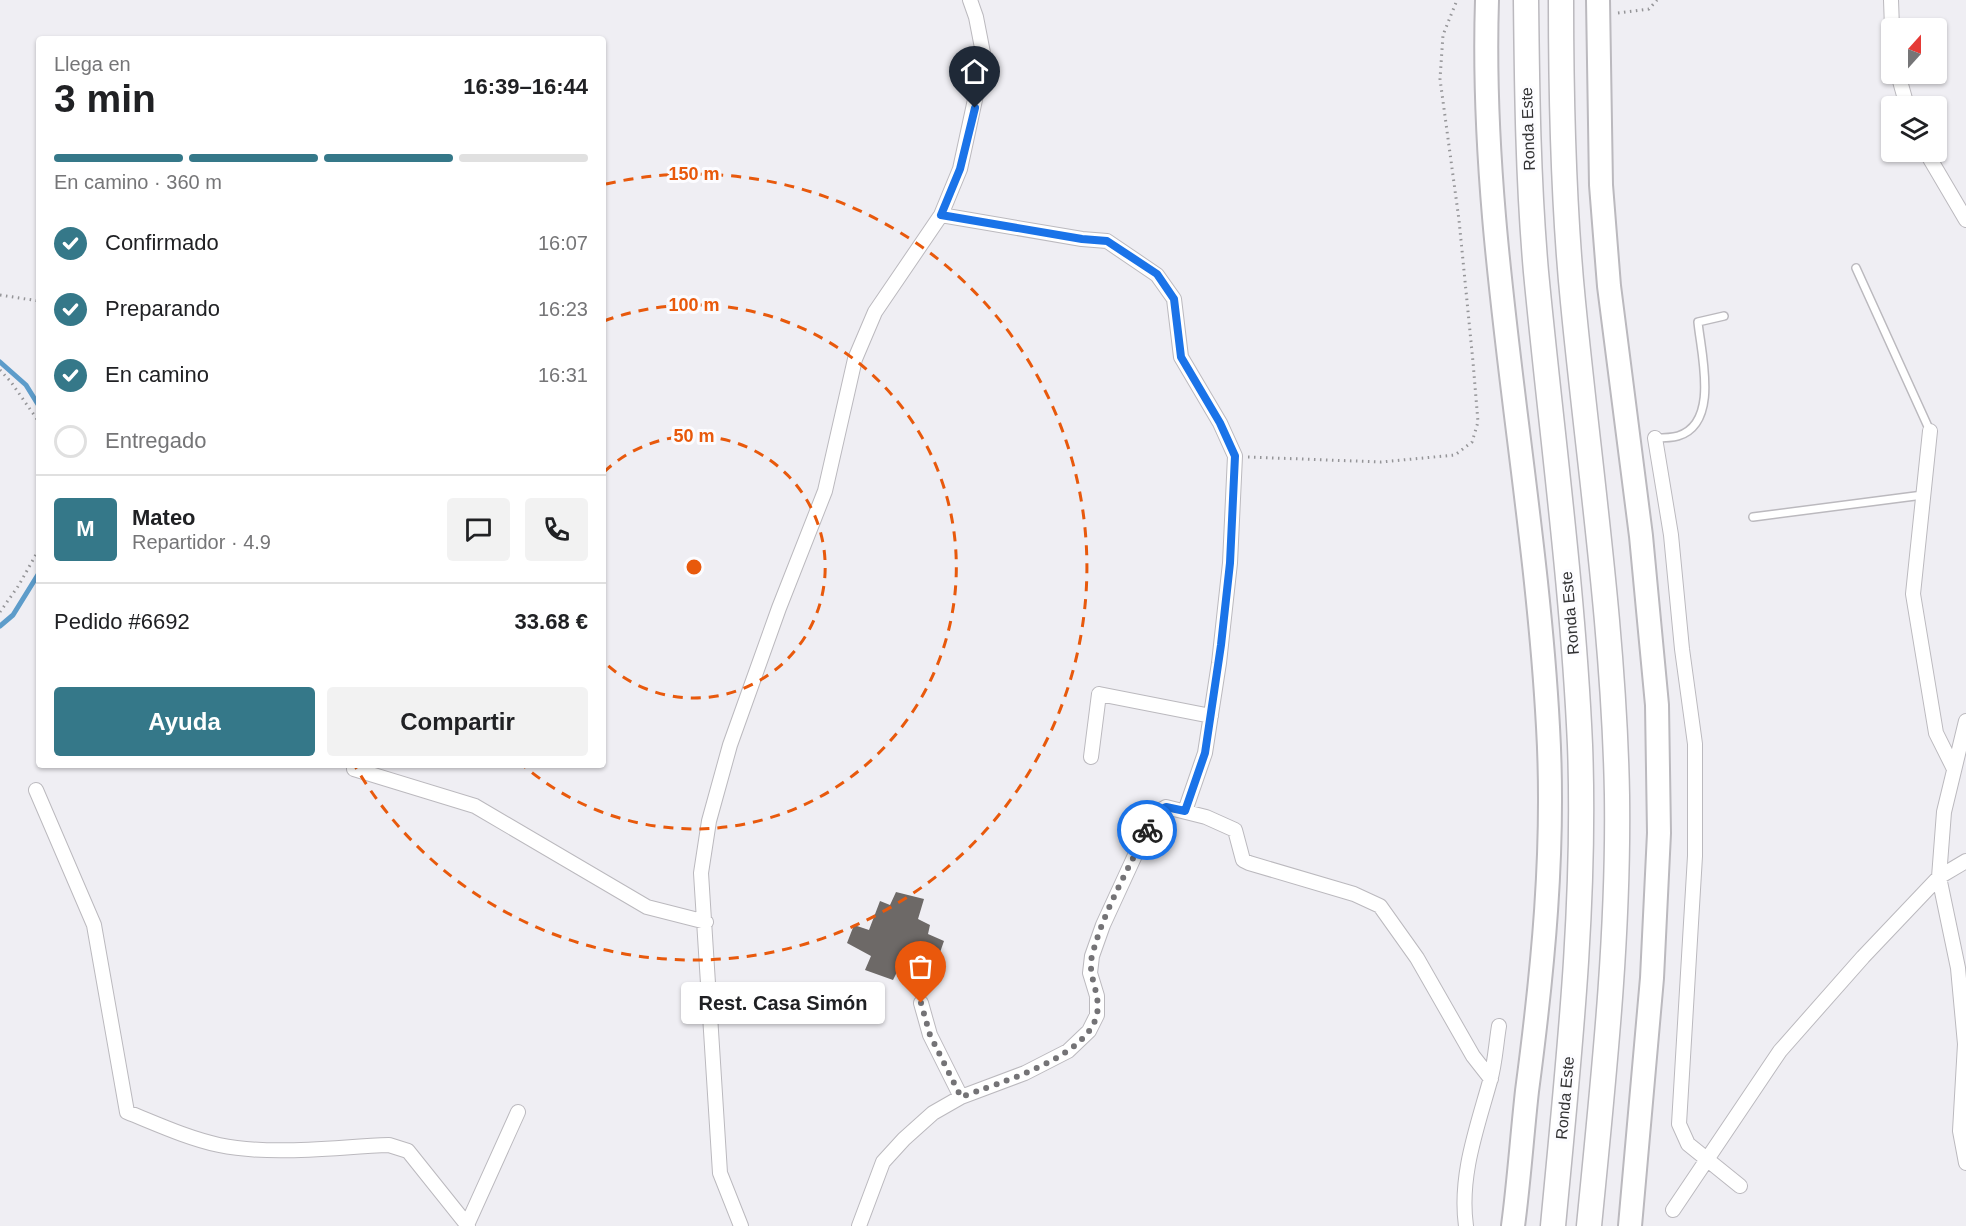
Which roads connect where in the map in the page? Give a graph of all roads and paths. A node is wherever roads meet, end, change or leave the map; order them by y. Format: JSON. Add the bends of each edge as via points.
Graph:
{"nodes":[{"id":1,"x":970,"y":0,"type":"edge"},
{"id":2,"x":1457,"y":0,"type":"edge"},
{"id":3,"x":1487,"y":0,"type":"edge"},
{"id":4,"x":1526,"y":0,"type":"edge"},
{"id":5,"x":1561,"y":0,"type":"edge"},
{"id":6,"x":1598,"y":0,"type":"edge"},
{"id":7,"x":1657,"y":0,"type":"edge"},
{"id":8,"x":1891,"y":0,"type":"edge"},
{"id":9,"x":1618,"y":14,"type":"dead end"},
{"id":10,"x":1892,"y":18,"type":"edge"},
{"id":11,"x":1932,"y":162,"type":"edge"},
{"id":12,"x":941,"y":215,"type":"junction"},
{"id":13,"x":1966,"y":220,"type":"edge"},
{"id":14,"x":1856,"y":268,"type":"dead end"},
{"id":15,"x":0,"y":295,"type":"edge"},
{"id":16,"x":36,"y":301,"type":"edge"},
{"id":17,"x":1724,"y":316,"type":"dead end"},
{"id":18,"x":0,"y":370,"type":"edge"},
{"id":19,"x":36,"y":418,"type":"edge"},
{"id":20,"x":1930,"y":431,"type":"joint"},
{"id":21,"x":1655,"y":438,"type":"joint"},
{"id":22,"x":1235,"y":456,"type":"junction"},
{"id":23,"x":1923,"y":495,"type":"junction"},
{"id":24,"x":1753,"y":517,"type":"dead end"},
{"id":25,"x":36,"y":554,"type":"edge"},
{"id":26,"x":0,"y":612,"type":"edge"},
{"id":27,"x":1210,"y":716,"type":"junction"},
{"id":28,"x":1966,"y":721,"type":"edge"},
{"id":29,"x":1091,"y":757,"type":"dead end"},
{"id":30,"x":354,"y":768,"type":"edge"},
{"id":31,"x":1954,"y":769,"type":"junction"},
{"id":32,"x":36,"y":790,"type":"dead end"},
{"id":33,"x":1185,"y":811,"type":"junction"},
{"id":34,"x":1616,"y":851,"type":"junction"},
{"id":35,"x":1966,"y":861,"type":"edge"},
{"id":36,"x":1939,"y":877,"type":"junction"},
{"id":37,"x":706,"y":922,"type":"junction"},
{"id":38,"x":921,"y":1003,"type":"dead end"},
{"id":39,"x":1964,"y":1005,"type":"edge"},
{"id":40,"x":1499,"y":1026,"type":"dead end"},
{"id":41,"x":1491,"y":1078,"type":"junction"},
{"id":42,"x":1567,"y":1080,"type":"junction"},
{"id":43,"x":961,"y":1097,"type":"junction"},
{"id":44,"x":518,"y":1112,"type":"dead end"},
{"id":45,"x":1708,"y":1161,"type":"junction"},
{"id":46,"x":1966,"y":1163,"type":"edge"},
{"id":47,"x":1740,"y":1186,"type":"dead end"},
{"id":48,"x":1673,"y":1210,"type":"dead end"},
{"id":49,"x":467,"y":1225,"type":"edge"},
{"id":50,"x":741,"y":1226,"type":"edge"},
{"id":51,"x":859,"y":1226,"type":"edge"},
{"id":52,"x":1466,"y":1226,"type":"edge"},
{"id":53,"x":1514,"y":1226,"type":"edge"},
{"id":54,"x":1539,"y":1226,"type":"edge"},
{"id":55,"x":1553,"y":1226,"type":"edge"},
{"id":56,"x":1589,"y":1226,"type":"edge"},
{"id":57,"x":1605,"y":1226,"type":"edge"},
{"id":58,"x":1630,"y":1226,"type":"edge"}],
"edges":[{"from":1,"to":12,"type":"street","via":[[984,58],[960,169]]},
{"from":2,"to":22,"type":"path","via":[[1443,35],[1440,79],[1473,362],[1478,422],[1472,442],[1455,455],[1381,462]]},
{"from":3,"to":53,"type":"highway","via":[[1493,200],[1501,305],[1542,644],[1551,802],[1539,1007]]},
{"from":4,"to":42,"type":"highway","name":"Ronda Este","via":[[1527,145],[1572,617],[1580,743],[1581,920]]},
{"from":5,"to":34,"type":"highway","name":"Ronda Este","via":[[1564,186],[1611,677]]},
{"from":6,"to":58,"type":"highway","via":[[1599,140],[1608,264],[1657,705],[1659,833],[1652,978]]},
{"from":7,"to":9,"type":"path","via":[[1649,9]]},
{"from":8,"to":10,"type":"street"},
{"from":11,"to":13,"type":"street"},
{"from":12,"to":22,"type":"street","via":[[1107,241],[1157,274],[1174,299],[1181,357]]},
{"from":12,"to":37,"type":"street","via":[[875,312],[855,359],[825,491],[729,745],[709,821],[701,873]]},
{"from":14,"to":20,"type":"lane"},
{"from":15,"to":16,"type":"path"},
{"from":17,"to":21,"type":"lane","via":[[1698,322],[1706,397],[1696,424],[1679,436]]},
{"from":18,"to":19,"type":"path"},
{"from":20,"to":23,"type":"street"},
{"from":21,"to":45,"type":"street","via":[[1671,535],[1695,744],[1695,856],[1679,1124],[1688,1144]]},
{"from":22,"to":27,"type":"street","via":[[1229,574]]},
{"from":23,"to":24,"type":"lane"},
{"from":23,"to":31,"type":"street","via":[[1913,594],[1936,733]]},
{"from":25,"to":26,"type":"path"},
{"from":27,"to":29,"type":"street","via":[[1099,694]]},
{"from":27,"to":33,"type":"street","via":[[1205,753]]},
{"from":28,"to":31,"type":"street"},
{"from":30,"to":37,"type":"street","via":[[475,806],[647,907]]},
{"from":31,"to":36,"type":"street","via":[[1944,812]]},
{"from":32,"to":49,"type":"street","via":[[94,925],[127,1112],[221,1145],[268,1149],[389,1145],[408,1151]]},
{"from":33,"to":41,"type":"street","via":[[1235,830],[1243,860],[1354,894],[1380,906],[1417,958],[1473,1056]]},
{"from":33,"to":43,"type":"street","via":[[1166,807],[1154,814],[1103,925],[1092,956],[1090,973],[1097,996],[1097,1015],[1089,1031],[1068,1052],[1026,1073]]},
{"from":34,"to":56,"type":"highway","name":"Ronda Este","via":[[1612,967]]},
{"from":34,"to":57,"type":"highway","via":[[1626,966]]},
{"from":35,"to":36,"type":"street"},
{"from":36,"to":39,"type":"street"},
{"from":36,"to":45,"type":"street","via":[[1780,1051]]},
{"from":37,"to":50,"type":"street","via":[[720,1173]]},
{"from":38,"to":43,"type":"street","via":[[930,1035]]},
{"from":39,"to":46,"type":"street","via":[[1960,1131]]},
{"from":40,"to":41,"type":"street"},
{"from":41,"to":52,"type":"street","via":[[1472,1140],[1464,1209]]},
{"from":42,"to":54,"type":"highway","via":[[1549,1144]]},
{"from":42,"to":55,"type":"highway","name":"Ronda Este"},
{"from":43,"to":51,"type":"street","via":[[933,1113],[883,1162]]},
{"from":44,"to":49,"type":"street"},
{"from":45,"to":47,"type":"street"},
{"from":45,"to":48,"type":"street"}]}
